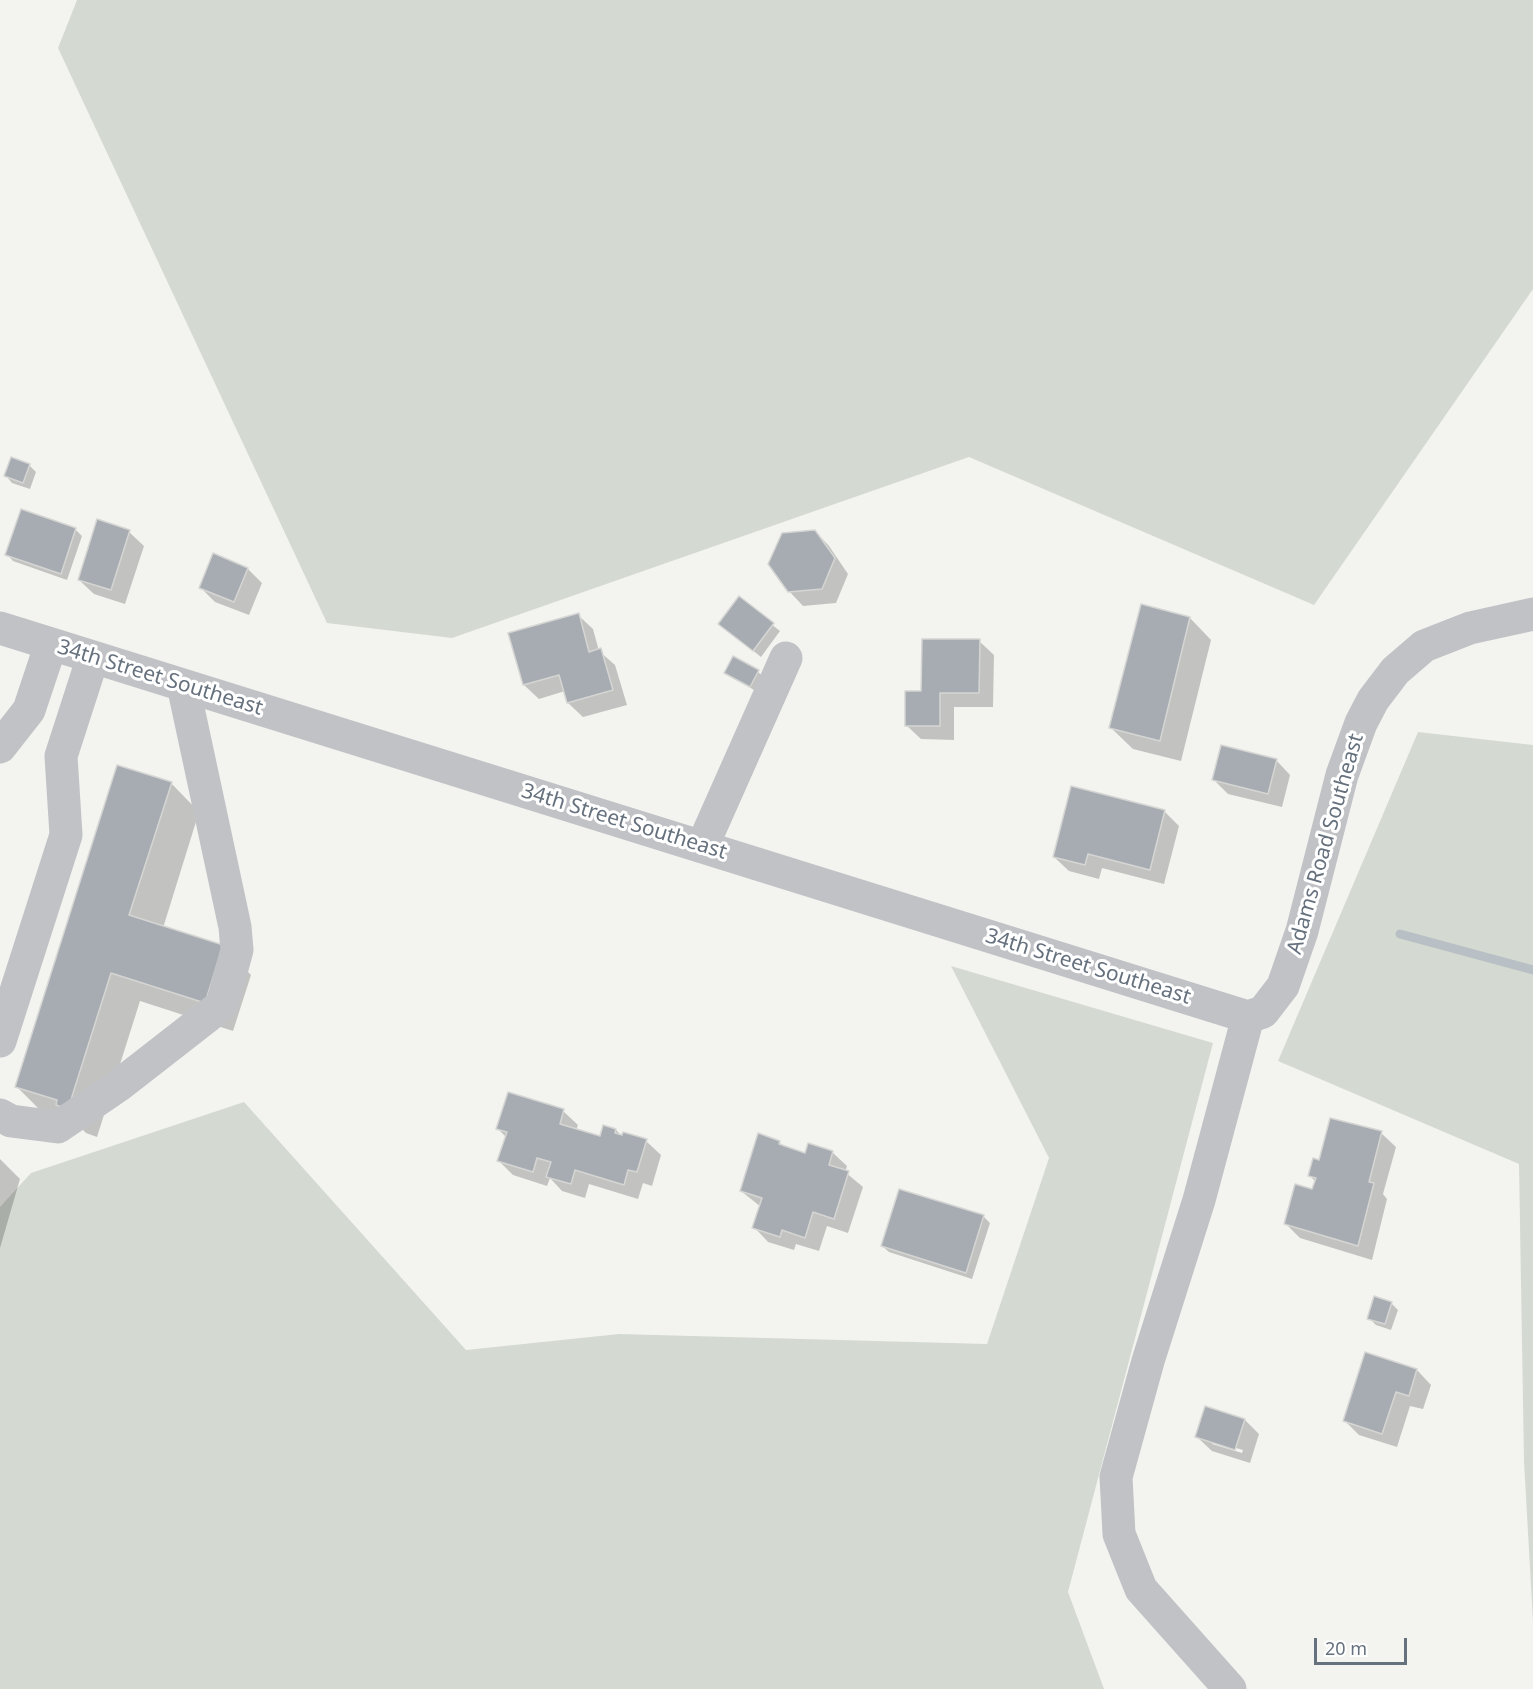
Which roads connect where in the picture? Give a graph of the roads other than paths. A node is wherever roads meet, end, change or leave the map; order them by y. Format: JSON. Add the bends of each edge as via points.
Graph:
{"nodes":[{"id":1,"x":1533,"y":614,"type":"edge"},
{"id":2,"x":0,"y":628,"type":"edge"},
{"id":3,"x":51,"y":644,"type":"junction"},
{"id":4,"x":93,"y":657,"type":"junction"},
{"id":5,"x":786,"y":658,"type":"dead end"},
{"id":6,"x":183,"y":685,"type":"junction"},
{"id":7,"x":0,"y":747,"type":"edge"},
{"id":8,"x":702,"y":847,"type":"junction"},
{"id":9,"x":1248,"y":1017,"type":"junction"},
{"id":10,"x":0,"y":1041,"type":"edge"},
{"id":11,"x":0,"y":1115,"type":"edge"},
{"id":12,"x":1230,"y":1689,"type":"edge"}],
"edges":[{"from":1,"to":9,"type":"street","name":"Adams Road Southeast","via":[[1470,628],[1424,646],[1395,671],[1373,700],[1342,775],[1302,931],[1283,986],[1263,1012]]},
{"from":2,"to":3,"type":"street","name":"34th Street Southeast"},
{"from":3,"to":4,"type":"street","name":"34th Street Southeast"},
{"from":3,"to":7,"type":"street","via":[[29,710]]},
{"from":4,"to":6,"type":"street","name":"34th Street Southeast"},
{"from":4,"to":10,"type":"street","via":[[61,756],[66,835]]},
{"from":5,"to":8,"type":"street"},
{"from":6,"to":8,"type":"street","name":"34th Street Southeast"},
{"from":6,"to":11,"type":"street","via":[[235,927],[237,950],[222,1005],[58,1127],[10,1121]]},
{"from":8,"to":9,"type":"street","name":"34th Street Southeast"},
{"from":9,"to":12,"type":"street","via":[[1199,1200],[1116,1477],[1119,1534],[1141,1589]]}]}
